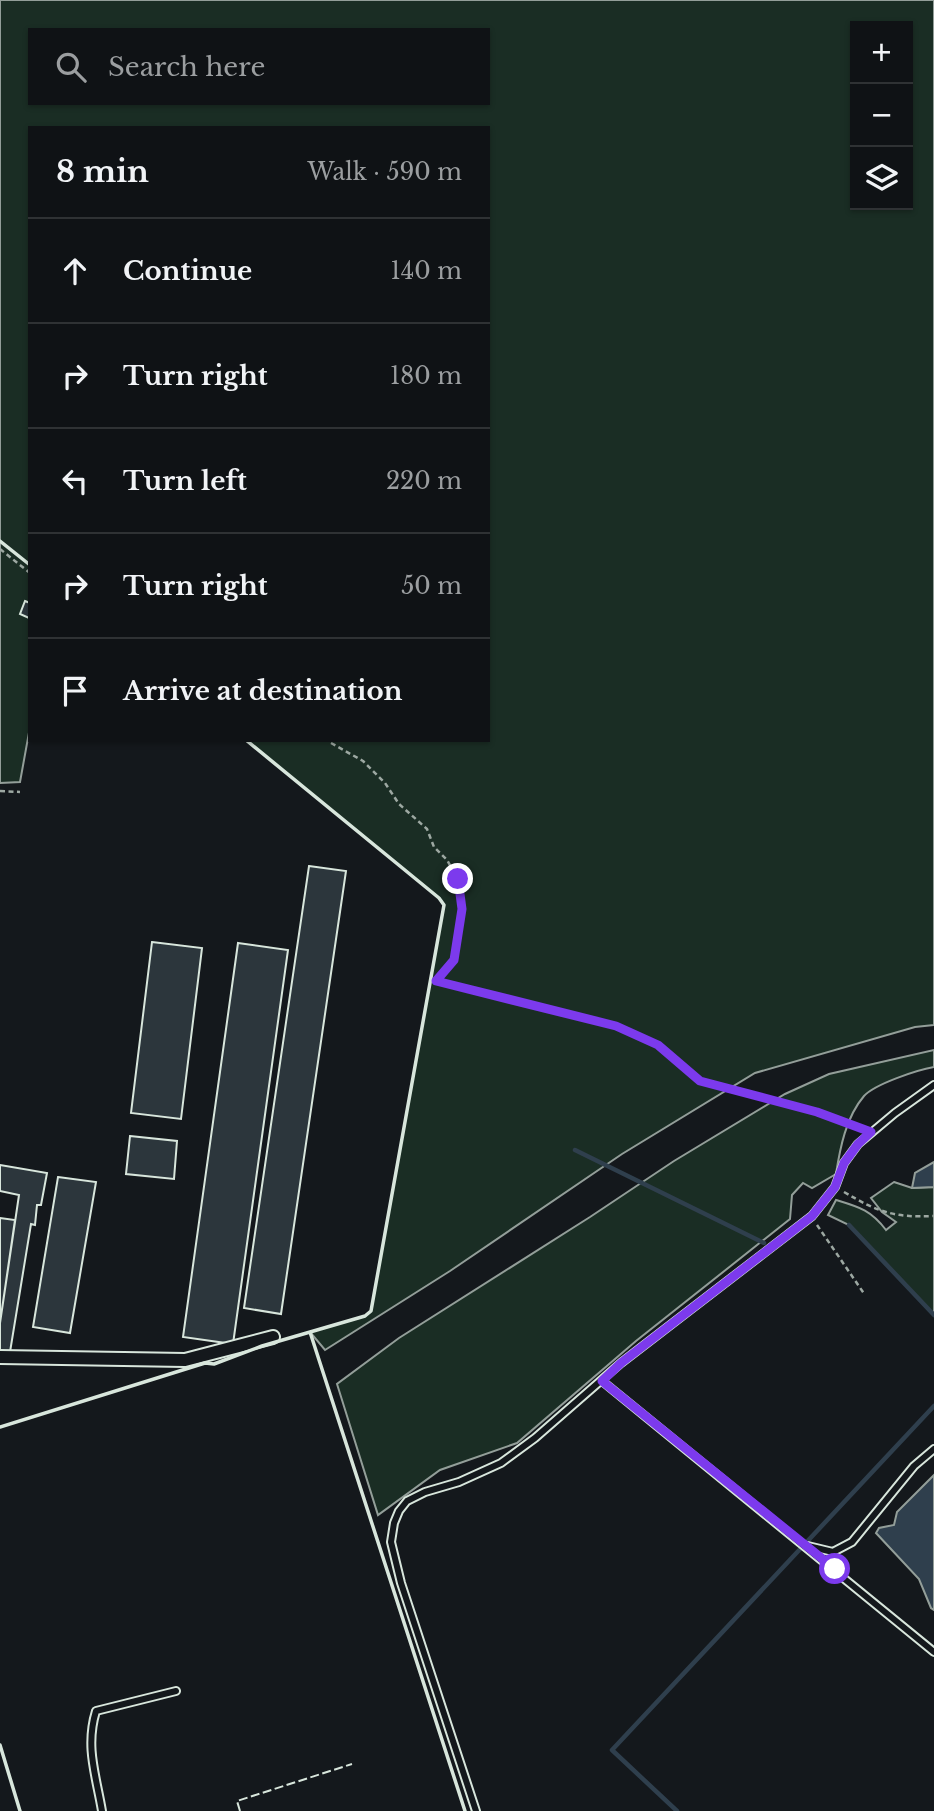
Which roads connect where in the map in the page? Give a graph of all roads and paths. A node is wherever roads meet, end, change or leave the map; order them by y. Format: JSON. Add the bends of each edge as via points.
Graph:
{"nodes":[{"id":1,"x":0,"y":549,"type":"edge"},
{"id":2,"x":28,"y":571,"type":"edge"},
{"id":3,"x":331,"y":743,"type":"dead end"},
{"id":4,"x":0,"y":791,"type":"edge"},
{"id":5,"x":19,"y":792,"type":"dead end"},
{"id":6,"x":934,"y":1084,"type":"edge"},
{"id":7,"x":871,"y":1132,"type":"junction"},
{"id":8,"x":835,"y":1187,"type":"junction"},
{"id":9,"x":812,"y":1216,"type":"junction"},
{"id":10,"x":934,"y":1216,"type":"edge"},
{"id":11,"x":865,"y":1295,"type":"dead end"},
{"id":12,"x":273,"y":1337,"type":"dead end"},
{"id":13,"x":0,"y":1357,"type":"edge"},
{"id":14,"x":602,"y":1381,"type":"junction"},
{"id":15,"x":934,"y":1449,"type":"edge"},
{"id":16,"x":806,"y":1546,"type":"junction"},
{"id":17,"x":934,"y":1652,"type":"edge"},
{"id":18,"x":176,"y":1691,"type":"dead end"},
{"id":19,"x":102,"y":1811,"type":"edge"},
{"id":20,"x":476,"y":1811,"type":"edge"}],
"edges":[{"from":1,"to":2,"type":"path"},
{"from":3,"to":7,"type":"path","via":[[363,761],[385,783],[399,804],[427,829],[434,847],[458,879],[462,909],[454,960],[436,981],[616,1026],[658,1045],[700,1081],[817,1112]]},
{"from":4,"to":5,"type":"path"},
{"from":6,"to":7,"type":"lane"},
{"from":7,"to":8,"type":"lane","via":[[844,1163]]},
{"from":8,"to":9,"type":"lane"},
{"from":8,"to":10,"type":"path","via":[[874,1210]]},
{"from":9,"to":11,"type":"path"},
{"from":9,"to":14,"type":"lane"},
{"from":12,"to":13,"type":"street","via":[[184,1360]]},
{"from":14,"to":16,"type":"lane"},
{"from":14,"to":20,"type":"lane","via":[[501,1463],[407,1501],[394,1523],[391,1542],[401,1583]]},
{"from":15,"to":16,"type":"lane","via":[[914,1466],[852,1542],[833,1552]]},
{"from":16,"to":17,"type":"lane"},
{"from":18,"to":19,"type":"lane","via":[[96,1712],[90,1731]]}]}
